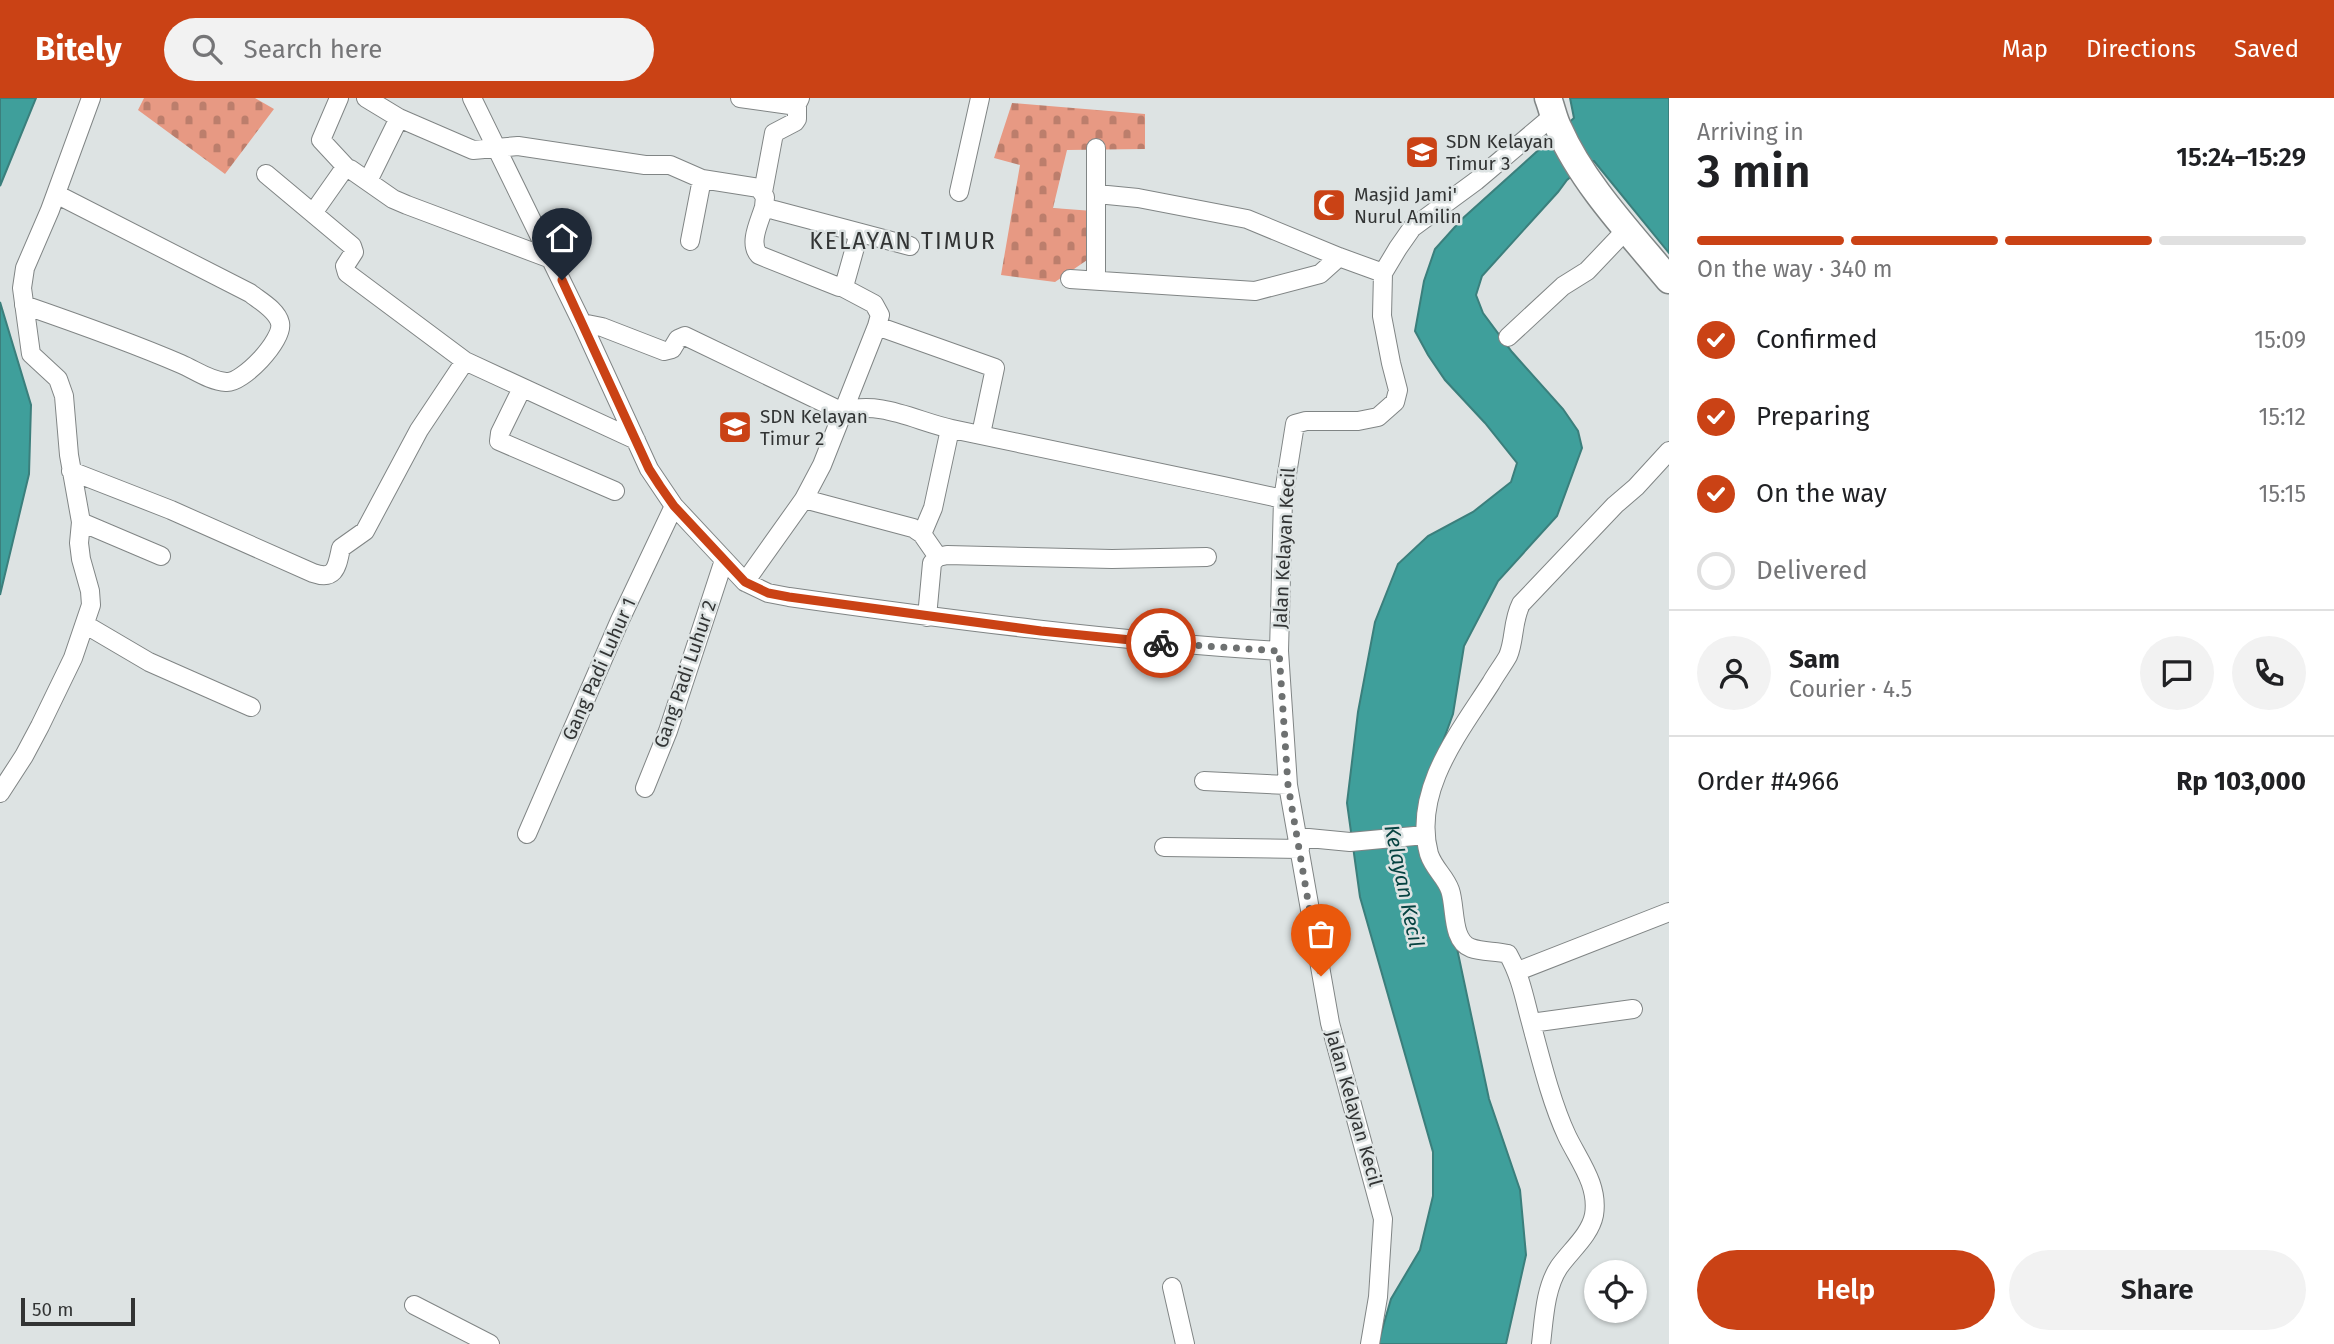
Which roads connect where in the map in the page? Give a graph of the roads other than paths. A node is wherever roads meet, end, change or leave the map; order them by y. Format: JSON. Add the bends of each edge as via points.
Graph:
{"nodes":[{"id":1,"x":91,"y":98,"type":"edge"},
{"id":2,"x":339,"y":98,"type":"edge"},
{"id":3,"x":366,"y":98,"type":"edge"},
{"id":4,"x":472,"y":98,"type":"edge"},
{"id":5,"x":740,"y":98,"type":"edge"},
{"id":6,"x":981,"y":98,"type":"edge"},
{"id":7,"x":798,"y":101,"type":"edge"},
{"id":8,"x":1554,"y":114,"type":"edge"},
{"id":9,"x":399,"y":118,"type":"junction"},
{"id":10,"x":497,"y":147,"type":"junction"},
{"id":11,"x":1096,"y":148,"type":"dead end"},
{"id":12,"x":346,"y":168,"type":"junction"},
{"id":13,"x":266,"y":174,"type":"dead end"},
{"id":14,"x":702,"y":179,"type":"junction"},
{"id":15,"x":368,"y":181,"type":"junction"},
{"id":16,"x":959,"y":192,"type":"dead end"},
{"id":17,"x":55,"y":194,"type":"junction"},
{"id":18,"x":1097,"y":194,"type":"junction"},
{"id":19,"x":764,"y":199,"type":"junction"},
{"id":20,"x":313,"y":213,"type":"junction"},
{"id":21,"x":1627,"y":229,"type":"junction"},
{"id":22,"x":859,"y":233,"type":"junction"},
{"id":23,"x":690,"y":241,"type":"dead end"},
{"id":24,"x":910,"y":246,"type":"dead end"},
{"id":25,"x":1339,"y":257,"type":"junction"},
{"id":26,"x":551,"y":259,"type":"junction"},
{"id":27,"x":1383,"y":273,"type":"junction"},
{"id":28,"x":1070,"y":279,"type":"dead end"},
{"id":29,"x":1096,"y":281,"type":"junction"},
{"id":30,"x":1669,"y":281,"type":"edge"},
{"id":31,"x":842,"y":287,"type":"junction"},
{"id":32,"x":24,"y":305,"type":"junction"},
{"id":33,"x":582,"y":323,"type":"junction"},
{"id":34,"x":877,"y":326,"type":"junction"},
{"id":35,"x":1508,"y":337,"type":"dead end"},
{"id":36,"x":465,"y":361,"type":"junction"},
{"id":37,"x":522,"y":388,"type":"junction"},
{"id":38,"x":843,"y":412,"type":"junction"},
{"id":39,"x":950,"y":429,"type":"junction"},
{"id":40,"x":981,"y":434,"type":"junction"},
{"id":41,"x":636,"y":440,"type":"junction"},
{"id":42,"x":1669,"y":451,"type":"edge"},
{"id":43,"x":71,"y":471,"type":"junction"},
{"id":44,"x":615,"y":491,"type":"dead end"},
{"id":45,"x":804,"y":499,"type":"junction"},
{"id":46,"x":1283,"y":499,"type":"junction"},
{"id":47,"x":674,"y":506,"type":"junction"},
{"id":48,"x":81,"y":522,"type":"junction"},
{"id":49,"x":922,"y":534,"type":"junction"},
{"id":50,"x":161,"y":556,"type":"dead end"},
{"id":51,"x":938,"y":557,"type":"junction"},
{"id":52,"x":1207,"y":557,"type":"dead end"},
{"id":53,"x":724,"y":560,"type":"junction"},
{"id":54,"x":745,"y":582,"type":"junction"},
{"id":55,"x":927,"y":617,"type":"junction"},
{"id":56,"x":86,"y":625,"type":"junction"},
{"id":57,"x":1279,"y":651,"type":"junction"},
{"id":58,"x":251,"y":707,"type":"dead end"},
{"id":59,"x":1204,"y":781,"type":"dead end"},
{"id":60,"x":1288,"y":785,"type":"junction"},
{"id":61,"x":645,"y":788,"type":"dead end"},
{"id":62,"x":0,"y":793,"type":"edge"},
{"id":63,"x":527,"y":834,"type":"dead end"},
{"id":64,"x":1423,"y":835,"type":"junction"},
{"id":65,"x":1299,"y":843,"type":"junction"},
{"id":66,"x":1164,"y":847,"type":"dead end"},
{"id":67,"x":1669,"y":912,"type":"edge"},
{"id":68,"x":1518,"y":971,"type":"junction"},
{"id":69,"x":1633,"y":1009,"type":"dead end"},
{"id":70,"x":1531,"y":1023,"type":"junction"},
{"id":71,"x":1172,"y":1287,"type":"dead end"},
{"id":72,"x":414,"y":1305,"type":"dead end"},
{"id":73,"x":490,"y":1344,"type":"edge"},
{"id":74,"x":1185,"y":1344,"type":"edge"},
{"id":75,"x":1370,"y":1344,"type":"edge"},
{"id":76,"x":1541,"y":1344,"type":"edge"}],
"edges":[{"from":1,"to":17,"type":"street"},
{"from":2,"to":12,"type":"street","via":[[321,140]]},
{"from":3,"to":9,"type":"street"},
{"from":4,"to":10,"type":"street"},
{"from":5,"to":7,"type":"street"},
{"from":6,"to":16,"type":"street"},
{"from":7,"to":19,"type":"street","via":[[795,122],[775,133]]},
{"from":8,"to":21,"type":"street","via":[[1577,161]]},
{"from":8,"to":27,"type":"street","via":[[1412,228]]},
{"from":9,"to":10,"type":"street","via":[[473,149]]},
{"from":9,"to":15,"type":"street"},
{"from":10,"to":14,"type":"street","via":[[670,165]]},
{"from":10,"to":26,"type":"street"},
{"from":11,"to":18,"type":"street"},
{"from":12,"to":15,"type":"street"},
{"from":12,"to":20,"type":"street"},
{"from":13,"to":20,"type":"street"},
{"from":14,"to":19,"type":"street","via":[[759,188]]},
{"from":14,"to":23,"type":"street"},
{"from":15,"to":26,"type":"street","via":[[407,205]]},
{"from":17,"to":32,"type":"street","via":[[25,268]]},
{"from":17,"to":32,"type":"street","via":[[250,293],[276,313],[281,328],[271,349],[228,383]]},
{"from":18,"to":25,"type":"street","via":[[1247,219]]},
{"from":18,"to":29,"type":"street"},
{"from":19,"to":22,"type":"street"},
{"from":19,"to":31,"type":"street","via":[[755,252]]},
{"from":20,"to":36,"type":"street","via":[[353,248],[345,266],[347,273]]},
{"from":21,"to":30,"type":"street"},
{"from":21,"to":35,"type":"street","via":[[1587,271],[1563,286]]},
{"from":22,"to":24,"type":"street"},
{"from":22,"to":31,"type":"street"},
{"from":25,"to":27,"type":"street"},
{"from":25,"to":29,"type":"street","via":[[1320,274],[1255,291]]},
{"from":26,"to":33,"type":"street"},
{"from":27,"to":46,"type":"street","name":"Jalan Kelayan Kecil","via":[[1384,326],[1398,396],[1378,417],[1295,424]]},
{"from":28,"to":29,"type":"street"},
{"from":31,"to":34,"type":"street","via":[[874,304],[880,315]]},
{"from":32,"to":43,"type":"street","via":[[31,354],[58,379],[64,396]]},
{"from":33,"to":38,"type":"street","via":[[664,351],[685,336]]},
{"from":33,"to":41,"type":"street"},
{"from":34,"to":38,"type":"street"},
{"from":34,"to":40,"type":"street","via":[[995,368]]},
{"from":36,"to":37,"type":"street"},
{"from":36,"to":43,"type":"street","via":[[419,430],[365,531],[341,548],[337,566],[327,576]]},
{"from":37,"to":41,"type":"street"},
{"from":37,"to":44,"type":"street","via":[[499,441]]},
{"from":38,"to":39,"type":"street","via":[[860,408],[890,411]]},
{"from":38,"to":45,"type":"street"},
{"from":39,"to":40,"type":"street"},
{"from":39,"to":49,"type":"street","via":[[933,508]]},
{"from":40,"to":46,"type":"street"},
{"from":41,"to":47,"type":"street"},
{"from":42,"to":64,"type":"street","via":[[1521,604],[1507,656],[1434,782]]},
{"from":43,"to":48,"type":"street"},
{"from":45,"to":49,"type":"street","via":[[903,524]]},
{"from":45,"to":54,"type":"street"},
{"from":46,"to":57,"type":"street","name":"Jalan Kelayan Kecil"},
{"from":47,"to":53,"type":"street"},
{"from":47,"to":63,"type":"street","name":"Gang Padi Luhur 1"},
{"from":48,"to":50,"type":"street"},
{"from":48,"to":56,"type":"street","via":[[79,543],[91,605]]},
{"from":49,"to":51,"type":"street"},
{"from":51,"to":52,"type":"street"},
{"from":51,"to":55,"type":"street","via":[[932,563]]},
{"from":53,"to":54,"type":"street"},
{"from":53,"to":61,"type":"street","name":"Gang Padi Luhur 2"},
{"from":54,"to":55,"type":"street","via":[[779,595]]},
{"from":55,"to":57,"type":"street","via":[[1126,640]]},
{"from":56,"to":58,"type":"street","via":[[156,665]]},
{"from":56,"to":62,"type":"street","via":[[40,726]]},
{"from":57,"to":60,"type":"street","name":"Jalan Kelayan Kecil"},
{"from":59,"to":60,"type":"street"},
{"from":60,"to":65,"type":"street","name":"Jalan Kelayan Kecil"},
{"from":64,"to":65,"type":"street"},
{"from":64,"to":68,"type":"street","via":[[1436,871],[1446,880],[1463,943],[1508,954]]},
{"from":65,"to":66,"type":"street"},
{"from":65,"to":75,"type":"street","name":"Jalan Kelayan Kecil","via":[[1330,1023],[1383,1219]]},
{"from":67,"to":68,"type":"street"},
{"from":68,"to":70,"type":"street"},
{"from":69,"to":70,"type":"street"},
{"from":70,"to":76,"type":"street","via":[[1566,1134],[1591,1181],[1595,1203],[1592,1225],[1558,1269],[1550,1288]]},
{"from":71,"to":74,"type":"street"},
{"from":72,"to":73,"type":"street"}]}
